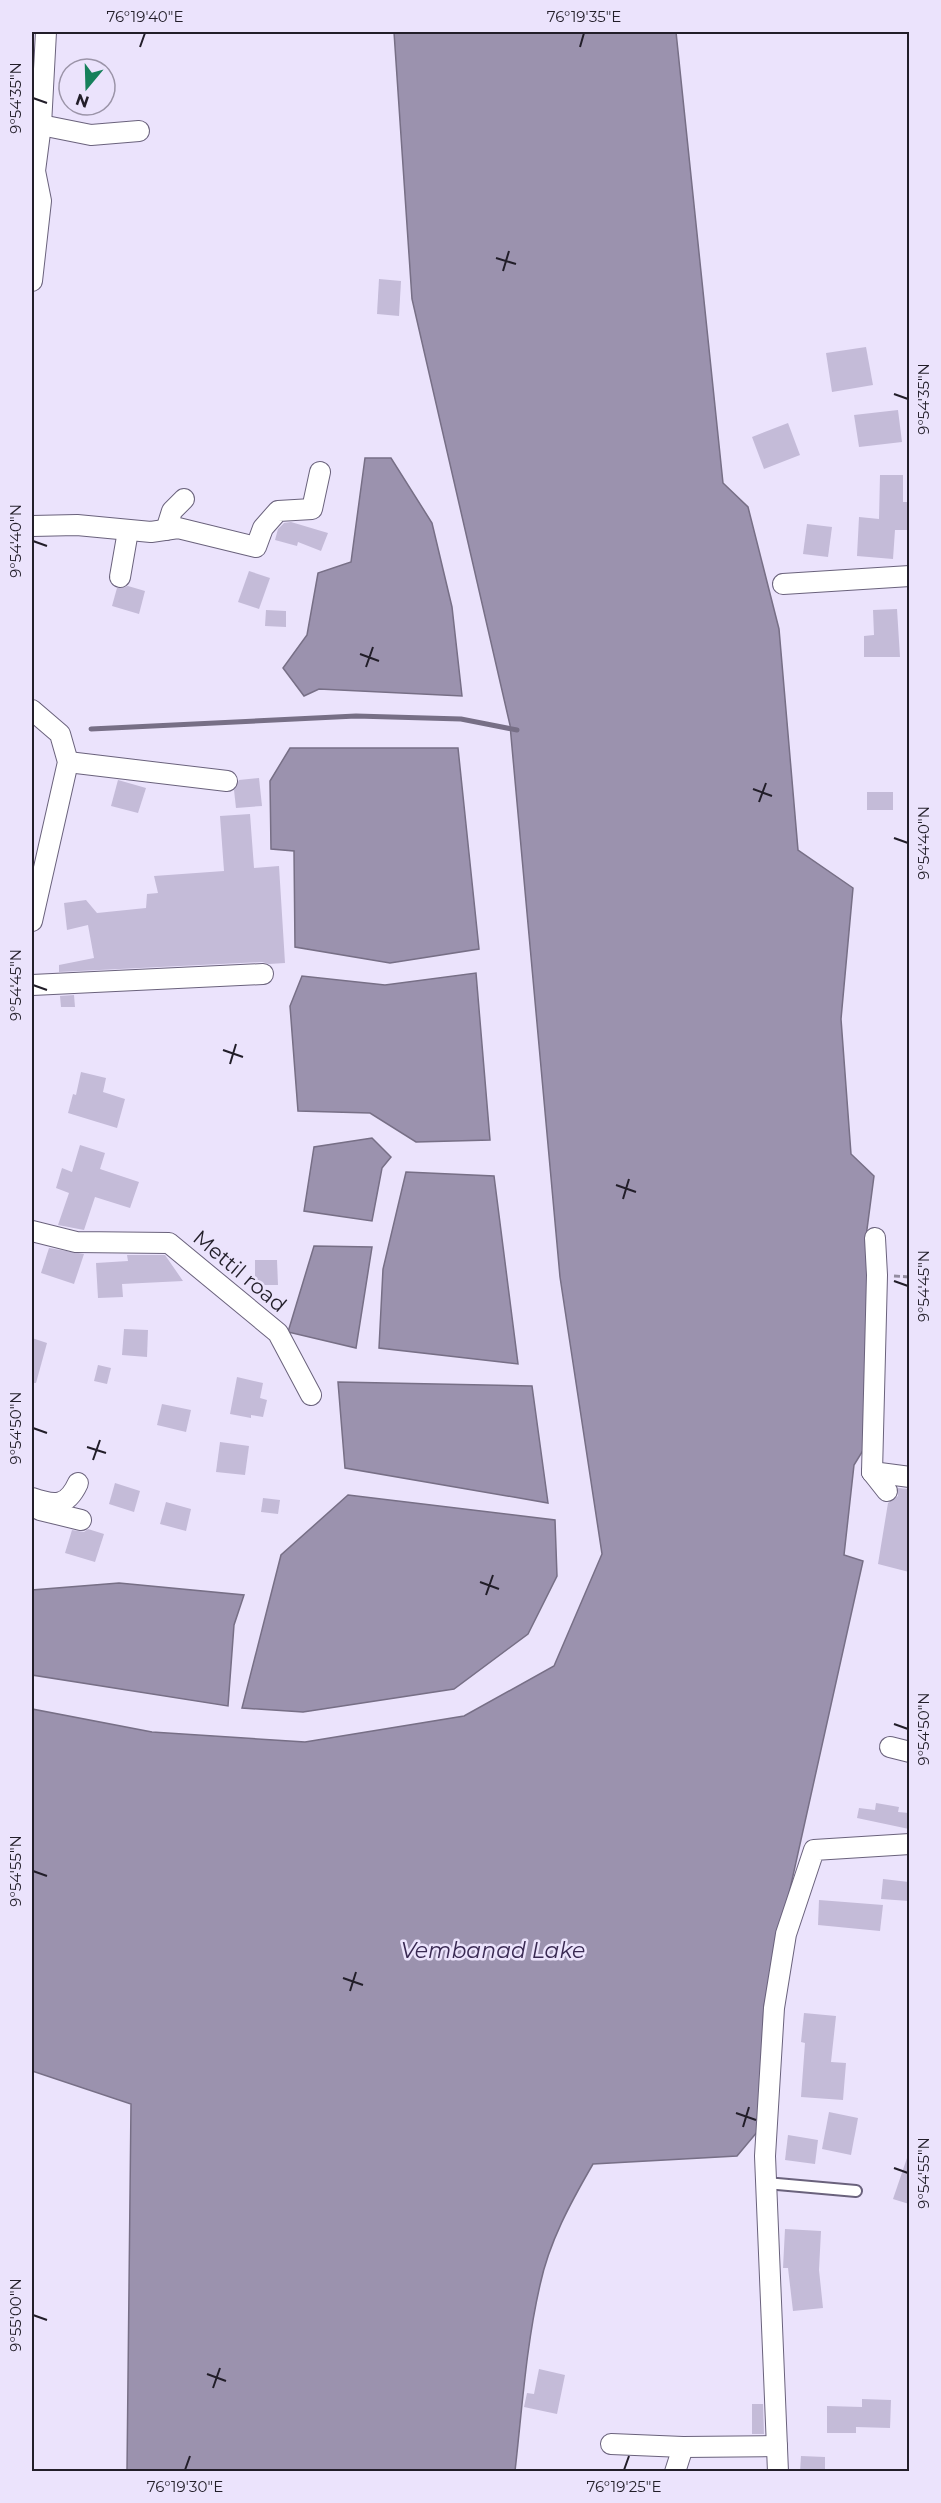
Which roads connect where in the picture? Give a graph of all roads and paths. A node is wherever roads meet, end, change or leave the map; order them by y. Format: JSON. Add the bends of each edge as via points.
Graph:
{"nodes":[{"id":1,"x":46,"y":32,"type":"edge"},
{"id":2,"x":41,"y":124,"type":"junction"},
{"id":3,"x":138,"y":131,"type":"dead end"},
{"id":4,"x":33,"y":171,"type":"edge"},
{"id":5,"x":32,"y":281,"type":"edge"},
{"id":6,"x":320,"y":472,"type":"dead end"},
{"id":7,"x":184,"y":499,"type":"dead end"},
{"id":8,"x":32,"y":526,"type":"edge"},
{"id":9,"x":166,"y":530,"type":"junction"},
{"id":10,"x":128,"y":531,"type":"junction"},
{"id":11,"x":909,"y":576,"type":"edge"},
{"id":12,"x":120,"y":577,"type":"dead end"},
{"id":13,"x":783,"y":584,"type":"dead end"},
{"id":14,"x":32,"y":710,"type":"edge"},
{"id":15,"x":68,"y":762,"type":"junction"},
{"id":16,"x":227,"y":782,"type":"dead end"},
{"id":17,"x":32,"y":921,"type":"edge"},
{"id":18,"x":264,"y":974,"type":"dead end"},
{"id":19,"x":32,"y":985,"type":"edge"},
{"id":20,"x":32,"y":1231,"type":"edge"},
{"id":21,"x":875,"y":1238,"type":"dead end"},
{"id":22,"x":311,"y":1395,"type":"dead end"},
{"id":23,"x":872,"y":1472,"type":"junction"},
{"id":24,"x":909,"y":1477,"type":"edge"},
{"id":25,"x":78,"y":1483,"type":"dead end"},
{"id":26,"x":887,"y":1491,"type":"dead end"},
{"id":27,"x":32,"y":1498,"type":"edge"},
{"id":28,"x":32,"y":1508,"type":"edge"},
{"id":29,"x":81,"y":1520,"type":"dead end"},
{"id":30,"x":890,"y":1747,"type":"dead end"},
{"id":31,"x":909,"y":1752,"type":"edge"},
{"id":32,"x":909,"y":1844,"type":"edge"},
{"id":33,"x":766,"y":2183,"type":"junction"},
{"id":34,"x":856,"y":2191,"type":"dead end"},
{"id":35,"x":611,"y":2444,"type":"dead end"},
{"id":36,"x":682,"y":2446,"type":"junction"},
{"id":37,"x":777,"y":2446,"type":"junction"},
{"id":38,"x":675,"y":2472,"type":"edge"},
{"id":39,"x":778,"y":2472,"type":"edge"}],
"edges":[{"from":1,"to":2,"type":"street"},
{"from":2,"to":3,"type":"street","via":[[91,135]]},
{"from":2,"to":4,"type":"street"},
{"from":4,"to":5,"type":"street","via":[[41,201]]},
{"from":6,"to":9,"type":"street","via":[[312,509],[278,511],[263,528],[256,547],[178,528]]},
{"from":7,"to":9,"type":"street","via":[[172,511]]},
{"from":8,"to":10,"type":"street","via":[[77,525]]},
{"from":9,"to":10,"type":"street"},
{"from":10,"to":12,"type":"street"},
{"from":11,"to":13,"type":"street"},
{"from":14,"to":15,"type":"street","via":[[60,734]]},
{"from":15,"to":16,"type":"street"},
{"from":15,"to":17,"type":"street"},
{"from":18,"to":19,"type":"street"},
{"from":20,"to":22,"type":"street","name":"Mettil road","via":[[76,1242],[169,1243],[278,1333]]},
{"from":21,"to":23,"type":"street"},
{"from":23,"to":24,"type":"street"},
{"from":23,"to":26,"type":"street"},
{"from":25,"to":27,"type":"street","via":[[72,1495],[60,1503]]},
{"from":28,"to":29,"type":"street"},
{"from":30,"to":31,"type":"street"},
{"from":32,"to":33,"type":"street","via":[[814,1850],[786,1934],[774,2008]]},
{"from":33,"to":34,"type":"lane"},
{"from":33,"to":37,"type":"street"},
{"from":35,"to":36,"type":"street"},
{"from":36,"to":37,"type":"street"},
{"from":36,"to":38,"type":"street"},
{"from":37,"to":39,"type":"street"}]}
